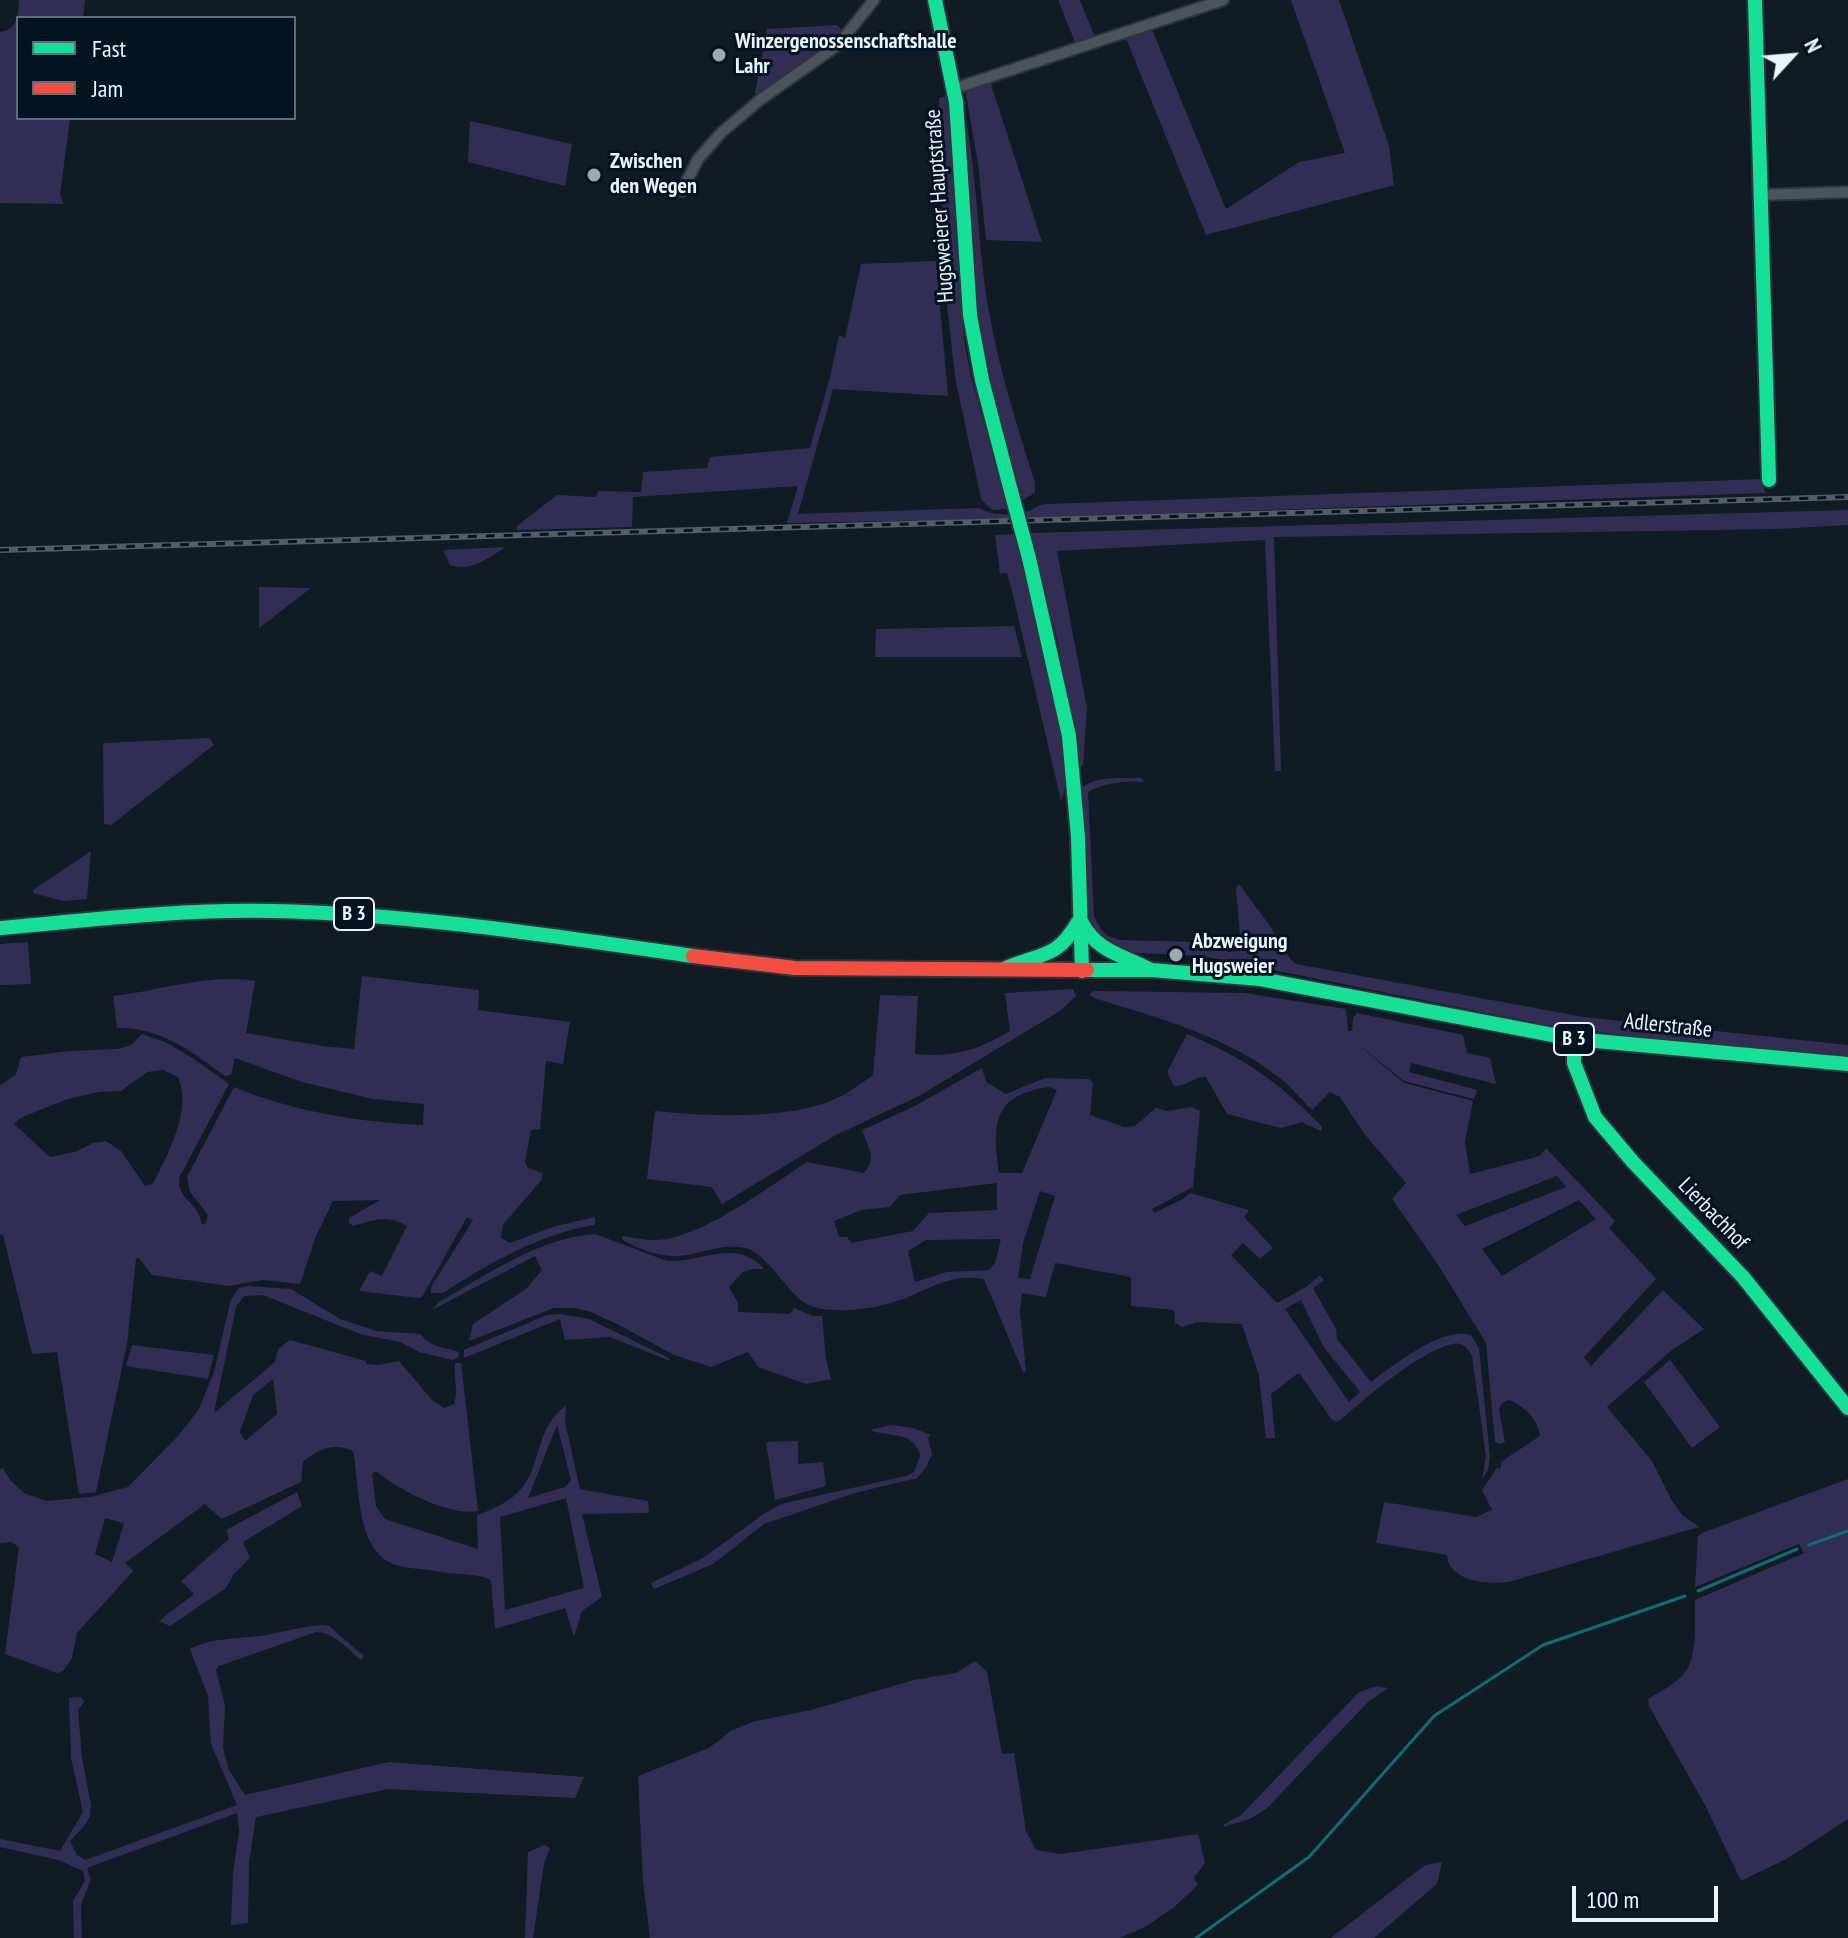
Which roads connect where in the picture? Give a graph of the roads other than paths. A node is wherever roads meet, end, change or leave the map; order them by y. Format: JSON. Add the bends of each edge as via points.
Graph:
{"nodes":[{"id":1,"x":874,"y":0,"type":"edge"},
{"id":2,"x":935,"y":0,"type":"edge"},
{"id":3,"x":1223,"y":0,"type":"edge"},
{"id":4,"x":1755,"y":0,"type":"edge"},
{"id":5,"x":953,"y":89,"type":"junction"},
{"id":6,"x":682,"y":191,"type":"dead end"},
{"id":7,"x":1848,"y":192,"type":"edge"},
{"id":8,"x":1762,"y":195,"type":"junction"},
{"id":9,"x":1769,"y":480,"type":"dead end"},
{"id":10,"x":1080,"y":918,"type":"junction"},
{"id":11,"x":0,"y":928,"type":"edge"},
{"id":12,"x":1005,"y":969,"type":"junction"},
{"id":13,"x":1151,"y":970,"type":"junction"},
{"id":14,"x":1082,"y":971,"type":"junction"},
{"id":15,"x":1574,"y":1039,"type":"junction"},
{"id":16,"x":1848,"y":1064,"type":"edge"},
{"id":17,"x":1848,"y":1408,"type":"edge"}],
"edges":[{"from":1,"to":6,"type":"street","via":[[838,45],[722,132],[698,159]]},
{"from":2,"to":5,"type":"street","name":"Hugsweierer Hauptstraße"},
{"from":3,"to":5,"type":"street"},
{"from":4,"to":8,"type":"street"},
{"from":5,"to":10,"type":"street","name":"Hugsweierer Hauptstraße","bridge":true,"via":[[970,315],[1069,736]]},
{"from":7,"to":8,"type":"street"},
{"from":8,"to":9,"type":"street"},
{"from":10,"to":12,"type":"street","via":[[1060,949]]},
{"from":10,"to":13,"type":"street","via":[[1096,945]]},
{"from":10,"to":14,"type":"street","name":"Hugsweierer Hauptstraße"},
{"from":11,"to":12,"type":"street","number":"B 3","via":[[175,913],[371,915],[795,968]]},
{"from":12,"to":14,"type":"street","number":"B 3"},
{"from":13,"to":14,"type":"street","number":"B 3"},
{"from":13,"to":15,"type":"street","name":"Adlerstraße","number":"B 3","via":[[1260,979]]},
{"from":15,"to":16,"type":"street","name":"Adlerstraße","number":"B 3"},
{"from":15,"to":17,"type":"street","name":"Lierbachhof","via":[[1574,1063],[1595,1117],[1743,1277]]}]}
